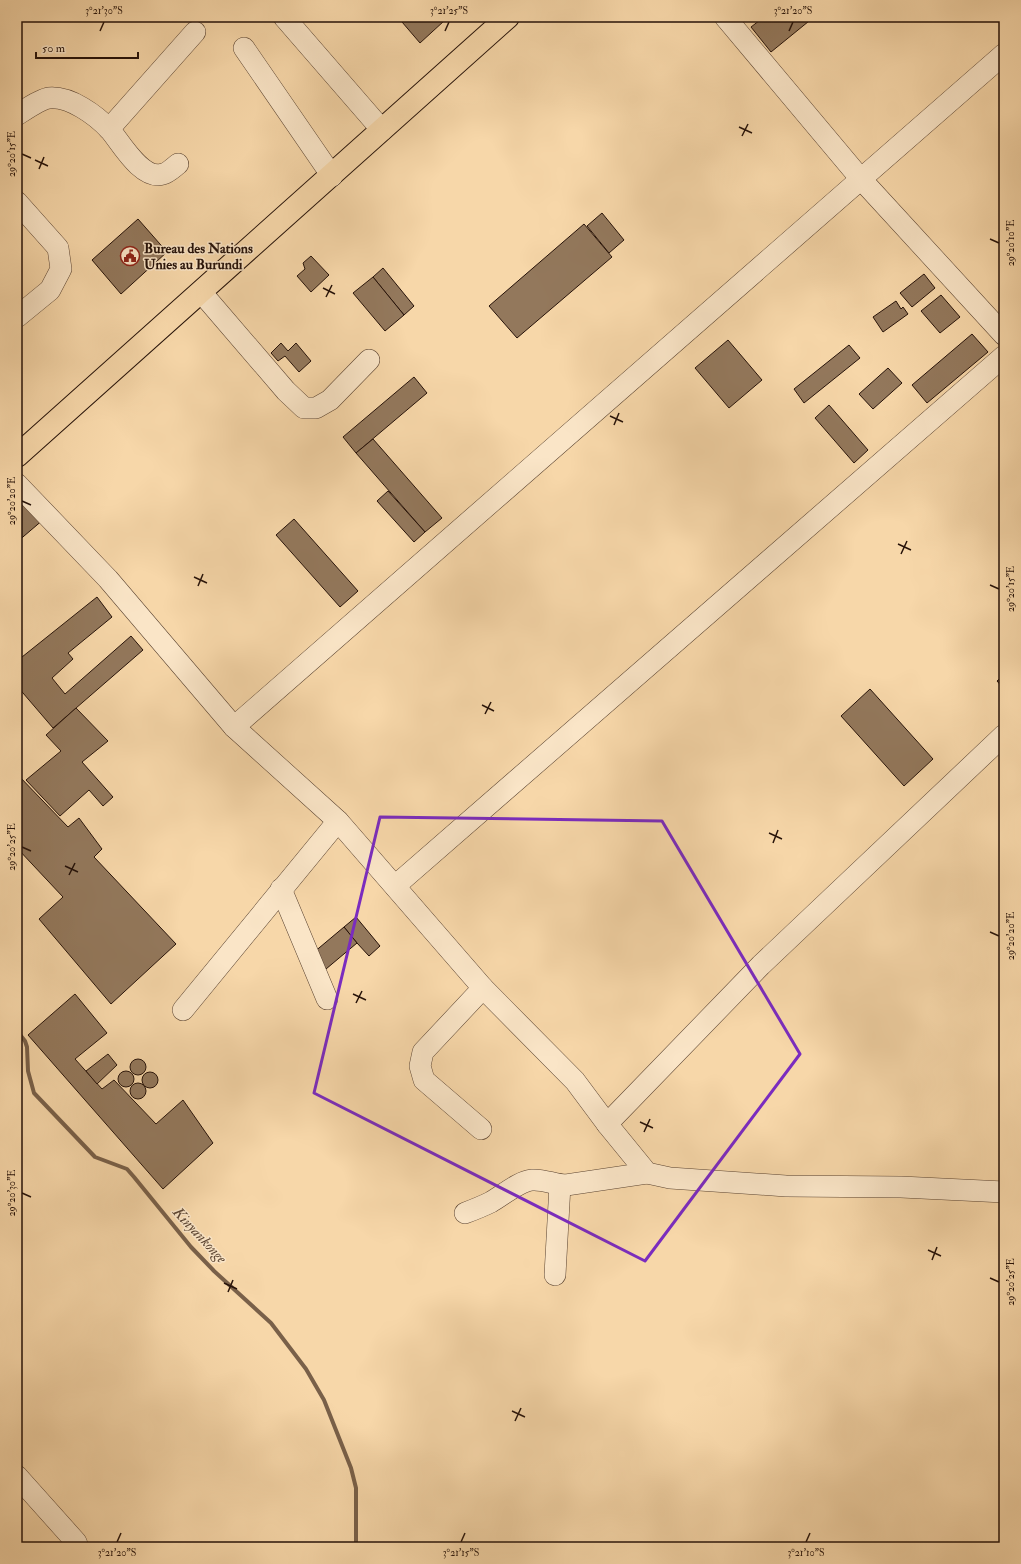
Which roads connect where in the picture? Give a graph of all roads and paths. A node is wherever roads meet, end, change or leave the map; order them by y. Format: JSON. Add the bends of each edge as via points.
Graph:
{"nodes":[{"id":1,"x":284,"y":17,"type":"edge"},
{"id":2,"x":508,"y":17,"type":"edge"},
{"id":3,"x":725,"y":17,"type":"edge"},
{"id":4,"x":195,"y":32,"type":"dead end"},
{"id":5,"x":244,"y":48,"type":"dead end"},
{"id":6,"x":1004,"y":54,"type":"edge"},
{"id":7,"x":17,"y":115,"type":"edge"},
{"id":8,"x":109,"y":129,"type":"junction"},
{"id":9,"x":382,"y":130,"type":"junction"},
{"id":10,"x":178,"y":164,"type":"dead end"},
{"id":11,"x":332,"y":176,"type":"junction"},
{"id":12,"x":860,"y":178,"type":"junction"},
{"id":13,"x":17,"y":202,"type":"edge"},
{"id":14,"x":201,"y":292,"type":"junction"},
{"id":15,"x":17,"y":317,"type":"edge"},
{"id":16,"x":1004,"y":335,"type":"edge"},
{"id":17,"x":1004,"y":356,"type":"edge"},
{"id":18,"x":369,"y":360,"type":"dead end"},
{"id":19,"x":17,"y":456,"type":"edge"},
{"id":20,"x":17,"y":484,"type":"edge"},
{"id":21,"x":234,"y":727,"type":"junction"},
{"id":22,"x":1004,"y":735,"type":"edge"},
{"id":23,"x":338,"y":821,"type":"junction"},
{"id":24,"x":395,"y":886,"type":"junction"},
{"id":25,"x":281,"y":889,"type":"junction"},
{"id":26,"x":483,"y":988,"type":"junction"},
{"id":27,"x":327,"y":999,"type":"dead end"},
{"id":28,"x":183,"y":1010,"type":"dead end"},
{"id":29,"x":607,"y":1124,"type":"junction"},
{"id":30,"x":481,"y":1129,"type":"dead end"},
{"id":31,"x":647,"y":1173,"type":"junction"},
{"id":32,"x":560,"y":1185,"type":"junction"},
{"id":33,"x":1004,"y":1192,"type":"edge"},
{"id":34,"x":465,"y":1213,"type":"dead end"},
{"id":35,"x":555,"y":1275,"type":"dead end"},
{"id":36,"x":17,"y":1476,"type":"edge"},
{"id":37,"x":78,"y":1547,"type":"edge"}],
"edges":[{"from":1,"to":9,"type":"street"},
{"from":2,"to":9,"type":"main road"},
{"from":3,"to":12,"type":"street"},
{"from":4,"to":8,"type":"street"},
{"from":5,"to":11,"type":"street"},
{"from":6,"to":12,"type":"street"},
{"from":7,"to":8,"type":"street","via":[[48,98],[60,98],[83,108]]},
{"from":8,"to":10,"type":"street","via":[[139,167],[153,175],[164,174]]},
{"from":9,"to":11,"type":"main road"},
{"from":11,"to":14,"type":"main road"},
{"from":12,"to":16,"type":"street"},
{"from":12,"to":21,"type":"street"},
{"from":13,"to":15,"type":"street","via":[[58,248],[61,269],[50,290]]},
{"from":14,"to":18,"type":"street","via":[[286,391],[304,408],[316,408],[330,400]]},
{"from":14,"to":19,"type":"main road"},
{"from":17,"to":24,"type":"street"},
{"from":20,"to":21,"type":"street","via":[[108,579]]},
{"from":21,"to":23,"type":"street"},
{"from":22,"to":29,"type":"street","via":[[761,965]]},
{"from":23,"to":24,"type":"street"},
{"from":23,"to":25,"type":"street"},
{"from":24,"to":26,"type":"street"},
{"from":25,"to":27,"type":"street"},
{"from":25,"to":28,"type":"street"},
{"from":26,"to":29,"type":"street","via":[[575,1081]]},
{"from":26,"to":30,"type":"street","via":[[422,1052],[420,1066],[424,1080]]},
{"from":29,"to":31,"type":"street"},
{"from":31,"to":32,"type":"street"},
{"from":31,"to":33,"type":"street","via":[[670,1178],[786,1186],[901,1187]]},
{"from":32,"to":34,"type":"street","via":[[531,1180]]},
{"from":32,"to":35,"type":"street"},
{"from":36,"to":37,"type":"street"}]}
